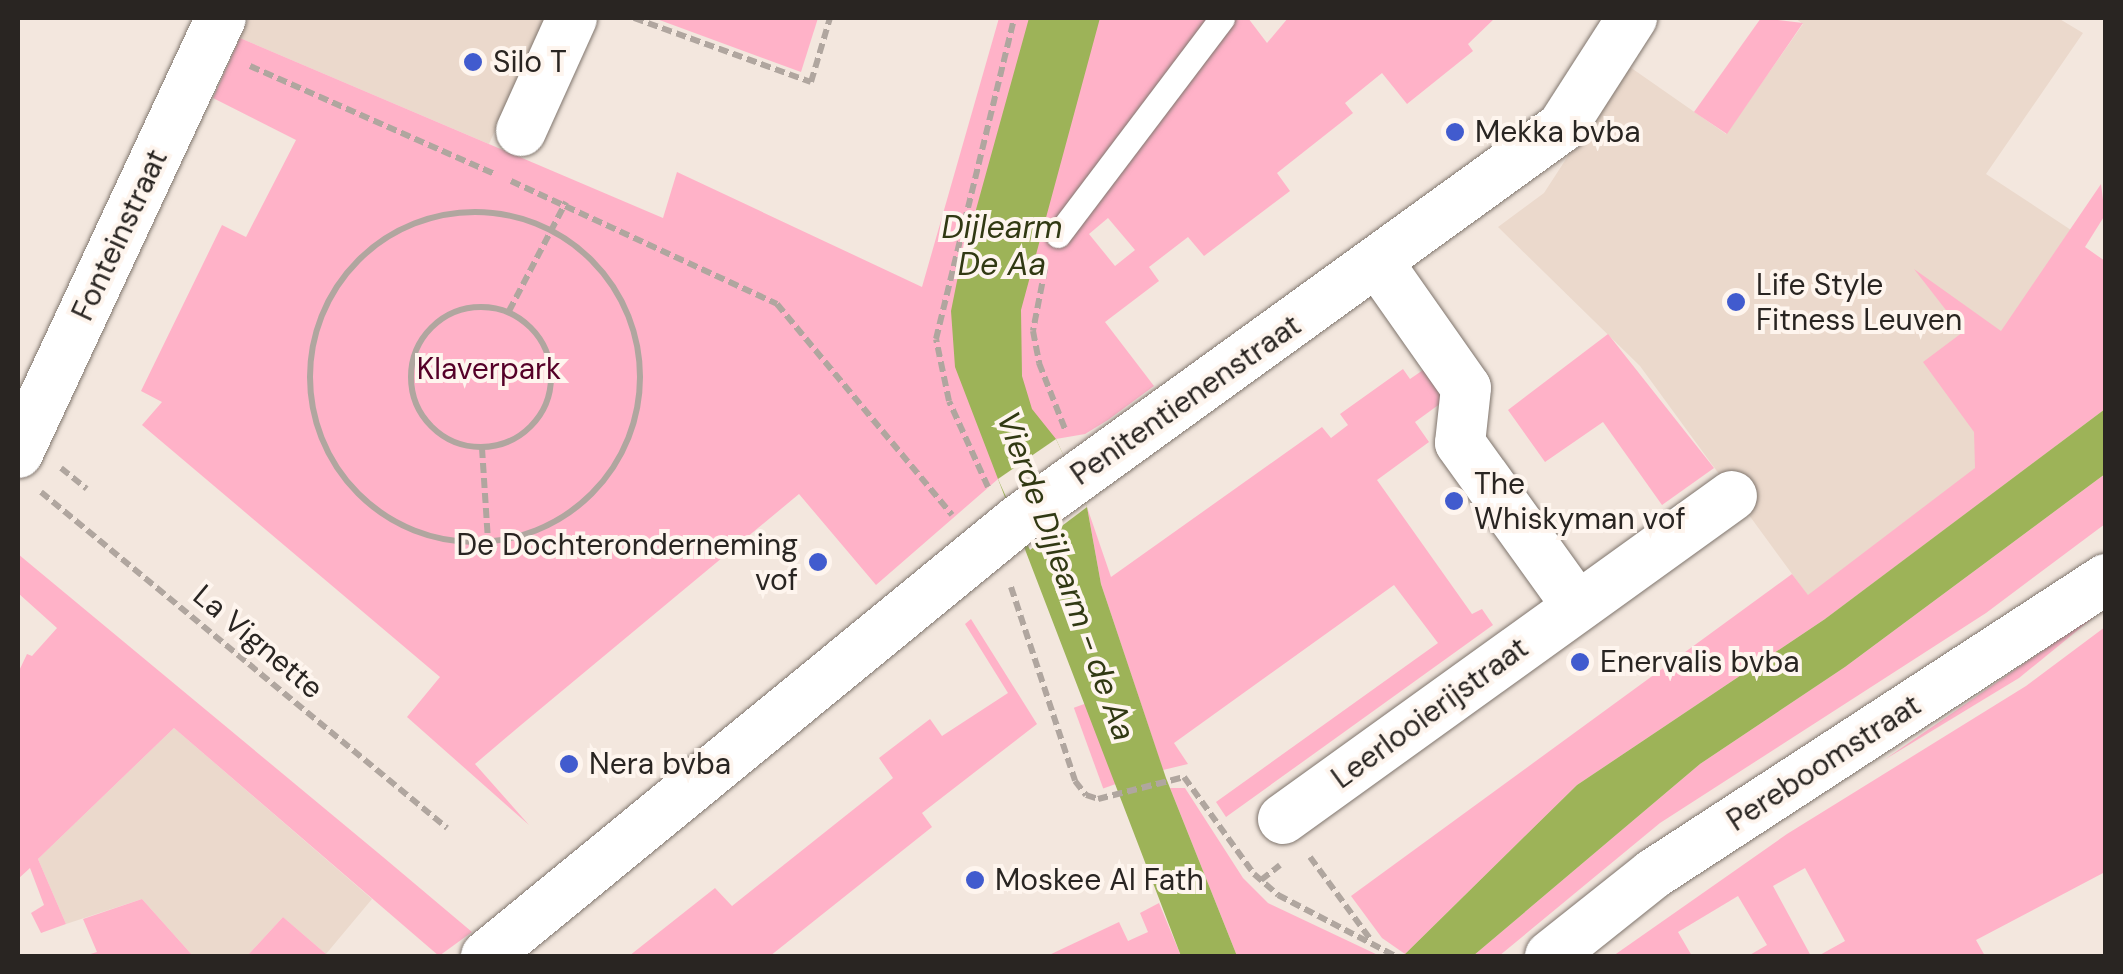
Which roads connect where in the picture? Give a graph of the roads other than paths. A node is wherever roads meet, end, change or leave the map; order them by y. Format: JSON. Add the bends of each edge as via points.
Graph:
{"nodes":[{"id":1,"x":572,"y":18,"type":"edge"},
{"id":2,"x":1222,"y":18,"type":"edge"},
{"id":3,"x":1632,"y":18,"type":"edge"},
{"id":4,"x":214,"y":32,"type":"edge"},
{"id":5,"x":521,"y":131,"type":"dead end"},
{"id":6,"x":1058,"y":235,"type":"road end"},
{"id":7,"x":1379,"y":264,"type":"junction"},
{"id":8,"x":29,"y":472,"type":"edge"},
{"id":9,"x":1732,"y":496,"type":"dead end"},
{"id":10,"x":2106,"y":579,"type":"edge"},
{"id":11,"x":1577,"y":606,"type":"junction"},
{"id":12,"x":1282,"y":819,"type":"road end"},
{"id":13,"x":486,"y":956,"type":"edge"},
{"id":14,"x":1550,"y":956,"type":"edge"}],
"edges":[{"from":1,"to":5,"type":"street"},
{"from":2,"to":6,"type":"lane"},
{"from":3,"to":7,"type":"street","name":"Penitentienenstraat","via":[[1562,127]]},
{"from":4,"to":8,"type":"street","name":"Fonteinstraat"},
{"from":7,"to":11,"type":"street","via":[[1466,388],[1460,443]]},
{"from":7,"to":13,"type":"street","name":"Penitentienenstraat","via":[[1081,474],[1003,506]]},
{"from":9,"to":11,"type":"street","name":"Leerlooierijstraat"},
{"from":10,"to":14,"type":"street","name":"Pereboomstraat","via":[[1653,874]]},
{"from":11,"to":12,"type":"street","name":"Leerlooierijstraat"}]}
